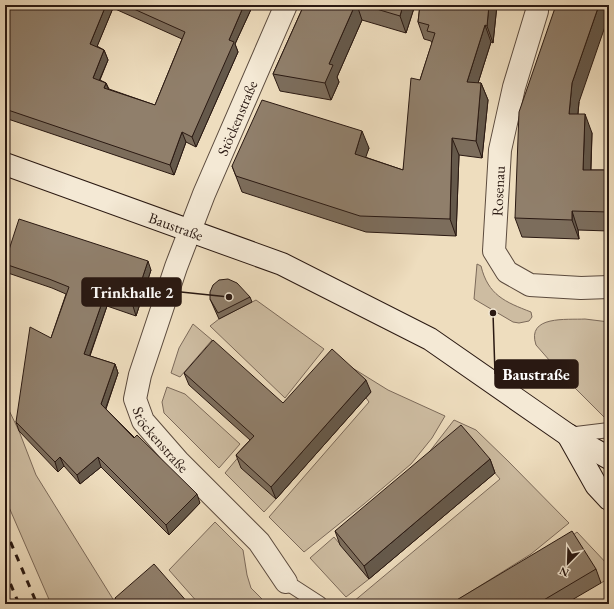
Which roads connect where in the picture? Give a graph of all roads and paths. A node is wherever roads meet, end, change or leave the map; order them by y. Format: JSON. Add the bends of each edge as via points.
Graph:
{"nodes":[{"id":1,"x":286,"y":5,"type":"edge"},
{"id":2,"x":537,"y":5,"type":"edge"},
{"id":3,"x":5,"y":164,"type":"edge"},
{"id":4,"x":190,"y":232,"type":"junction"},
{"id":5,"x":609,"y":288,"type":"edge"},
{"id":6,"x":609,"y":430,"type":"edge"},
{"id":7,"x":568,"y":435,"type":"junction"},
{"id":8,"x":609,"y":458,"type":"edge"},
{"id":9,"x":609,"y":499,"type":"edge"},
{"id":10,"x":286,"y":582,"type":"joint"},
{"id":11,"x":320,"y":604,"type":"edge"}],
"edges":[{"from":1,"to":4,"type":"street","name":"Stöckenstraße"},
{"from":2,"to":5,"type":"street","name":"Rosenau","via":[[514,87],[500,150],[494,251],[507,272],[530,285]]},
{"from":3,"to":4,"type":"street","name":"Baustraße"},
{"from":4,"to":7,"type":"street","name":"Baustraße","via":[[282,264],[430,339]]},
{"from":4,"to":10,"type":"street","name":"Stöckenstraße","via":[[140,375],[135,399],[143,421],[178,461],[259,542]]},
{"from":6,"to":7,"type":"lane"},
{"from":7,"to":8,"type":"street","name":"Baustraße"},
{"from":7,"to":9,"type":"street","via":[[596,485]]},
{"from":10,"to":11,"type":"lane","name":"Stöckenstraße"}]}
